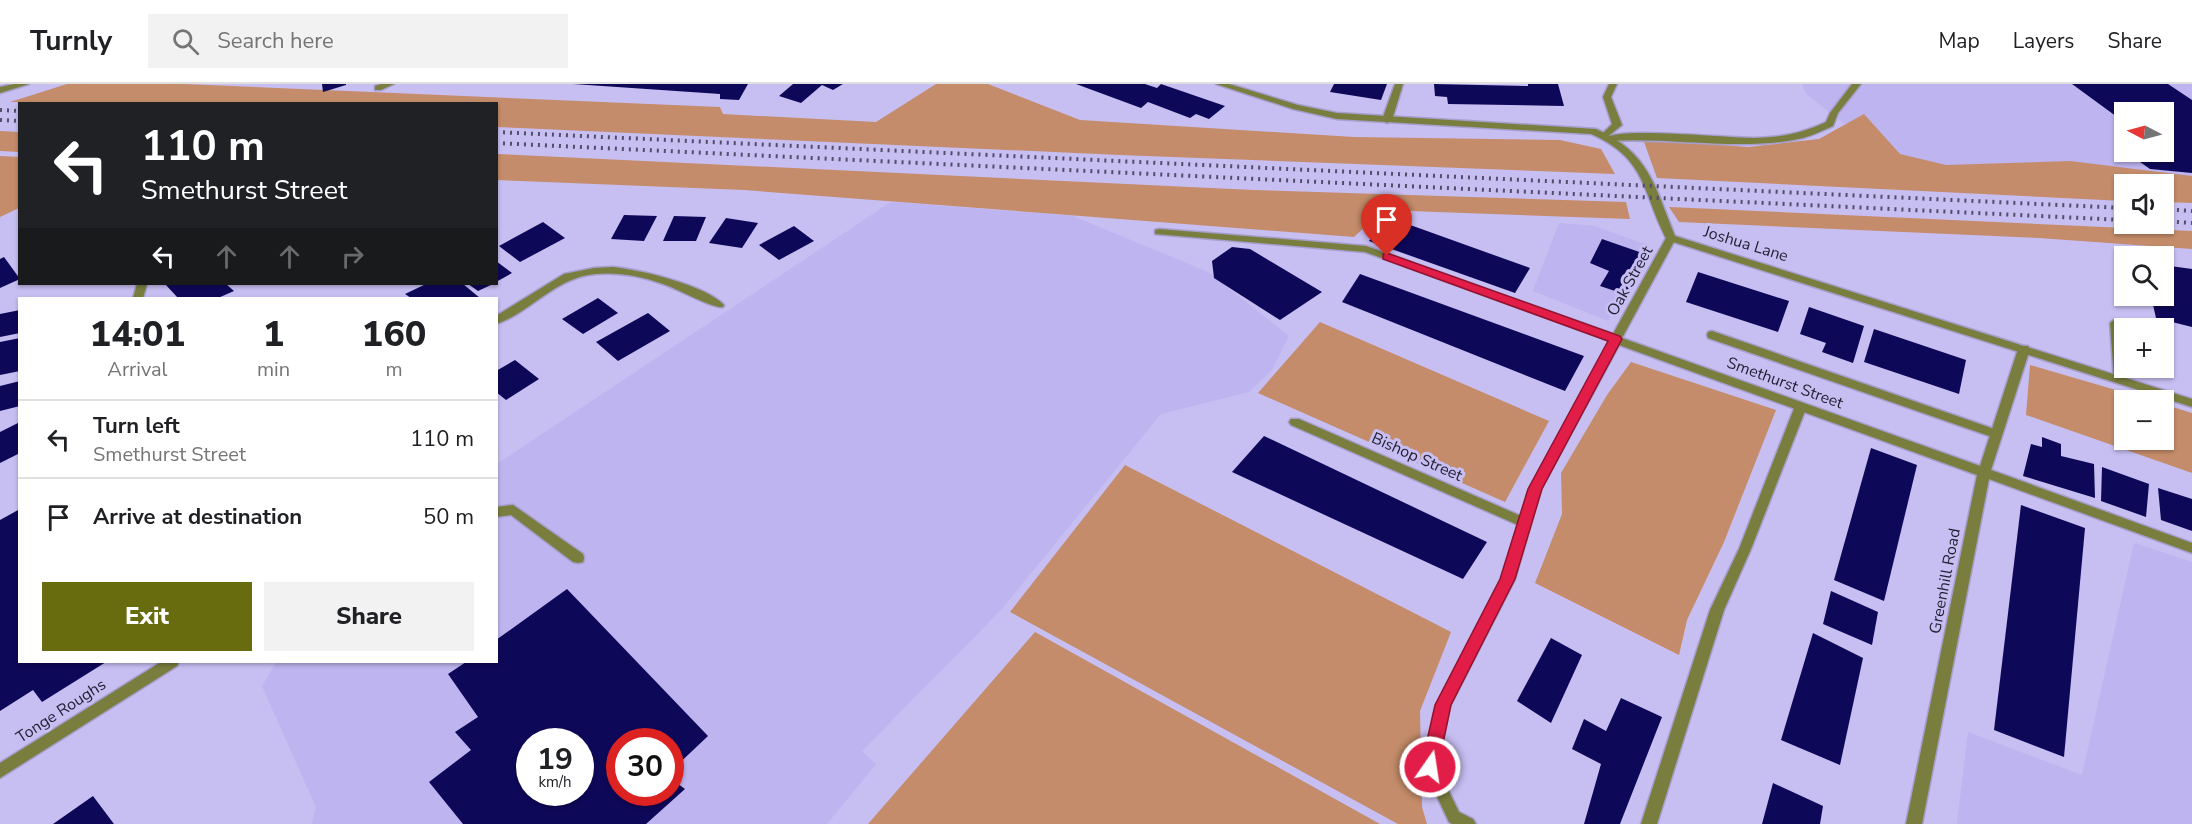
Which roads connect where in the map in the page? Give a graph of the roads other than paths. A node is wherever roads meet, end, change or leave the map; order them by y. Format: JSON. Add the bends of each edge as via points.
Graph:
{"nodes":[{"id":1,"x":25,"y":84,"type":"edge"},
{"id":2,"x":390,"y":84,"type":"edge"},
{"id":3,"x":1220,"y":84,"type":"edge"},
{"id":4,"x":1399,"y":84,"type":"edge"},
{"id":5,"x":1612,"y":84,"type":"edge"},
{"id":6,"x":1857,"y":84,"type":"edge"},
{"id":7,"x":378,"y":88,"type":"dead end"},
{"id":8,"x":0,"y":90,"type":"edge"},
{"id":9,"x":1387,"y":120,"type":"junction"},
{"id":10,"x":1608,"y":136,"type":"junction"},
{"id":11,"x":1159,"y":232,"type":"dead end"},
{"id":12,"x":1671,"y":238,"type":"junction"},
{"id":13,"x":719,"y":305,"type":"dead end"},
{"id":14,"x":498,"y":320,"type":"edge"},
{"id":15,"x":1712,"y":335,"type":"dead end"},
{"id":16,"x":1616,"y":339,"type":"junction"},
{"id":17,"x":2024,"y":349,"type":"junction"},
{"id":18,"x":2120,"y":380,"type":"joint"},
{"id":19,"x":2192,"y":403,"type":"edge"},
{"id":20,"x":1802,"y":406,"type":"junction"},
{"id":21,"x":1295,"y":422,"type":"dead end"},
{"id":22,"x":1996,"y":434,"type":"junction"},
{"id":23,"x":1984,"y":472,"type":"junction"},
{"id":24,"x":498,"y":512,"type":"edge"},
{"id":25,"x":1525,"y":523,"type":"junction"},
{"id":26,"x":2192,"y":548,"type":"edge"},
{"id":27,"x":578,"y":558,"type":"dead end"},
{"id":28,"x":170,"y":663,"type":"edge"},
{"id":29,"x":0,"y":771,"type":"edge"},
{"id":30,"x":1468,"y":824,"type":"edge"},
{"id":31,"x":1649,"y":824,"type":"edge"},
{"id":32,"x":1914,"y":824,"type":"edge"}],
"edges":[{"from":1,"to":8,"type":"street"},
{"from":2,"to":7,"type":"street"},
{"from":3,"to":9,"type":"street","via":[[1333,115]]},
{"from":4,"to":9,"type":"street"},
{"from":5,"to":10,"type":"street","via":[[1606,97],[1617,125]]},
{"from":6,"to":10,"type":"street","via":[[1830,124],[1802,136],[1757,140]]},
{"from":9,"to":10,"type":"street","via":[[1577,128]]},
{"from":10,"to":12,"type":"street","via":[[1621,143],[1641,165]]},
{"from":11,"to":16,"type":"street","name":"Smethurst Street","via":[[1366,249]]},
{"from":12,"to":16,"type":"street","name":"Oak Street"},
{"from":12,"to":17,"type":"street","name":"Joshua Lane"},
{"from":13,"to":14,"type":"street","via":[[680,284],[616,271],[574,274]]},
{"from":15,"to":22,"type":"street"},
{"from":16,"to":20,"type":"street","name":"Smethurst Street"},
{"from":16,"to":25,"type":"street","name":"Oak Street","via":[[1535,489]]},
{"from":17,"to":18,"type":"street","name":"Joshua Lane"},
{"from":17,"to":22,"type":"street","name":"Greenhill Road"},
{"from":18,"to":19,"type":"street","name":"Joshua Lane"},
{"from":20,"to":23,"type":"street","name":"Smethurst Street"},
{"from":20,"to":31,"type":"street","via":[[1717,610]]},
{"from":21,"to":25,"type":"street","name":"Bishop Street"},
{"from":22,"to":23,"type":"street","name":"Greenhill Road"},
{"from":23,"to":26,"type":"street","name":"Smethurst Street"},
{"from":23,"to":32,"type":"street","name":"Greenhill Road"},
{"from":24,"to":27,"type":"street","via":[[513,510]]},
{"from":25,"to":30,"type":"street","name":"Oak Street","via":[[1508,579],[1443,705],[1430,767],[1454,817]]},
{"from":28,"to":29,"type":"street","name":"Tonge Roughs"}]}
